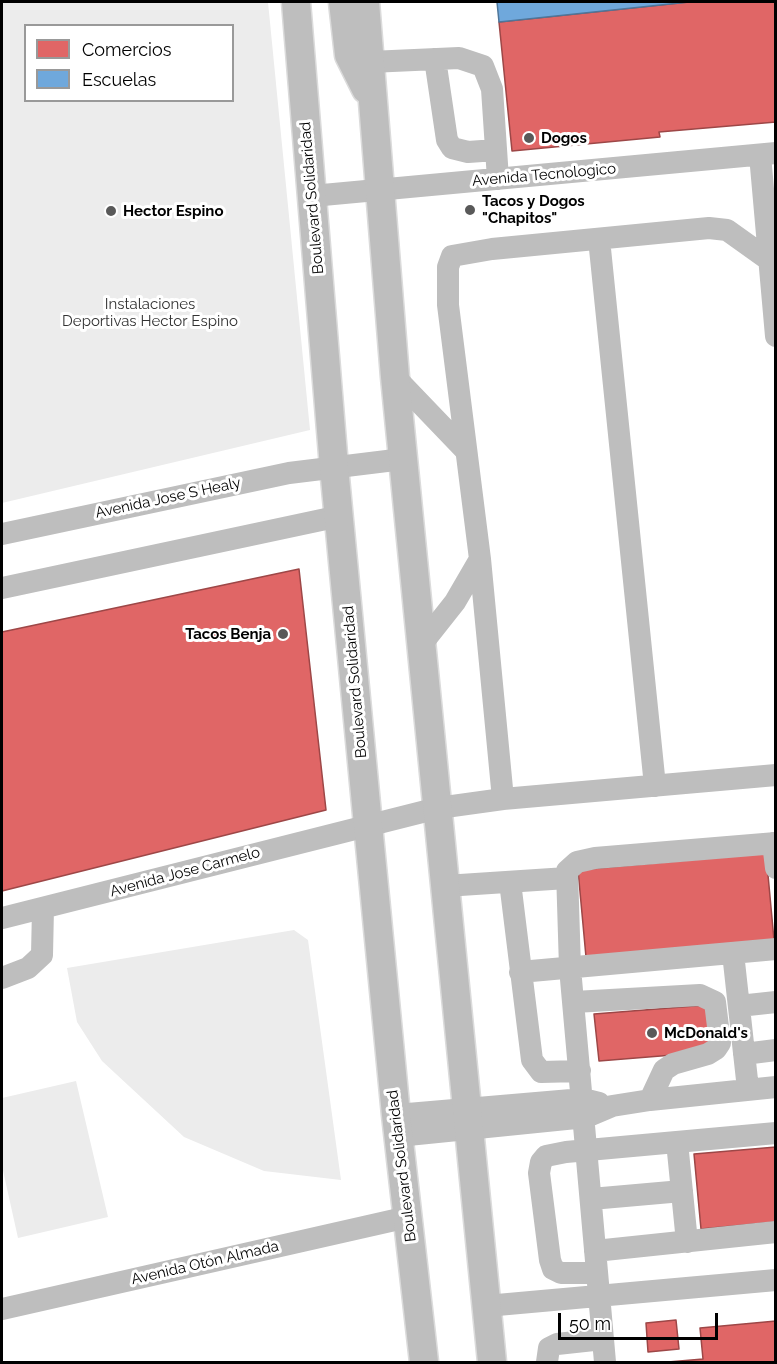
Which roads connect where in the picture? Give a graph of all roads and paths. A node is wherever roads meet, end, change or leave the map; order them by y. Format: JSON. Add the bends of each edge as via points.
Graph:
{"nodes":[{"id":1,"x":296,"y":2,"type":"edge"},
{"id":2,"x":351,"y":7,"type":"edge"},
{"id":3,"x":435,"y":58,"type":"junction"},
{"id":4,"x":370,"y":62,"type":"junction"},
{"id":5,"x":374,"y":101,"type":"junction"},
{"id":6,"x":496,"y":150,"type":"junction"},
{"id":7,"x":768,"y":154,"type":"edge"},
{"id":8,"x":498,"y":179,"type":"junction"},
{"id":9,"x":380,"y":190,"type":"junction"},
{"id":10,"x":312,"y":196,"type":"junction"},
{"id":11,"x":771,"y":218,"type":"edge"},
{"id":12,"x":599,"y":239,"type":"junction"},
{"id":13,"x":772,"y":270,"type":"edge"},
{"id":14,"x":776,"y":336,"type":"edge"},
{"id":15,"x":395,"y":377,"type":"junction"},
{"id":16,"x":465,"y":450,"type":"junction"},
{"id":17,"x":403,"y":459,"type":"junction"},
{"id":18,"x":334,"y":467,"type":"junction"},
{"id":19,"x":340,"y":516,"type":"junction"},
{"id":20,"x":2,"y":534,"type":"edge"},
{"id":21,"x":480,"y":559,"type":"junction"},
{"id":22,"x":2,"y":588,"type":"edge"},
{"id":23,"x":421,"y":645,"type":"junction"},
{"id":24,"x":776,"y":775,"type":"edge"},
{"id":25,"x":655,"y":786,"type":"junction"},
{"id":26,"x":503,"y":799,"type":"junction"},
{"id":27,"x":438,"y":808,"type":"junction"},
{"id":28,"x":368,"y":825,"type":"junction"},
{"id":29,"x":774,"y":843,"type":"edge"},
{"id":30,"x":776,"y":868,"type":"edge"},
{"id":31,"x":567,"y":878,"type":"junction"},
{"id":32,"x":510,"y":882,"type":"junction"},
{"id":33,"x":445,"y":886,"type":"junction"},
{"id":34,"x":43,"y":908,"type":"junction"},
{"id":35,"x":2,"y":918,"type":"edge"},
{"id":36,"x":776,"y":949,"type":"edge"},
{"id":37,"x":733,"y":953,"type":"junction"},
{"id":38,"x":570,"y":968,"type":"junction"},
{"id":39,"x":520,"y":972,"type":"junction"},
{"id":40,"x":2,"y":978,"type":"edge"},
{"id":41,"x":574,"y":1002,"type":"junction"},
{"id":42,"x":776,"y":1002,"type":"edge"},
{"id":43,"x":739,"y":1006,"type":"junction"},
{"id":44,"x":776,"y":1050,"type":"edge"},
{"id":45,"x":744,"y":1054,"type":"junction"},
{"id":46,"x":580,"y":1071,"type":"junction"},
{"id":47,"x":776,"y":1087,"type":"edge"},
{"id":48,"x":748,"y":1089,"type":"junction"},
{"id":49,"x":650,"y":1100,"type":"junction"},
{"id":50,"x":584,"y":1108,"type":"junction"},
{"id":51,"x":467,"y":1119,"type":"junction"},
{"id":52,"x":397,"y":1125,"type":"junction"},
{"id":53,"x":776,"y":1133,"type":"edge"},
{"id":54,"x":677,"y":1142,"type":"junction"},
{"id":55,"x":587,"y":1150,"type":"junction"},
{"id":56,"x":682,"y":1191,"type":"junction"},
{"id":57,"x":591,"y":1199,"type":"junction"},
{"id":58,"x":408,"y":1217,"type":"junction"},
{"id":59,"x":776,"y":1232,"type":"edge"},
{"id":60,"x":687,"y":1242,"type":"junction"},
{"id":61,"x":595,"y":1251,"type":"junction"},
{"id":62,"x":597,"y":1273,"type":"junction"},
{"id":63,"x":776,"y":1280,"type":"edge"},
{"id":64,"x":599,"y":1297,"type":"junction"},
{"id":65,"x":486,"y":1306,"type":"junction"},
{"id":66,"x":2,"y":1309,"type":"edge"},
{"id":67,"x":603,"y":1339,"type":"junction"},
{"id":68,"x":424,"y":1362,"type":"edge"},
{"id":69,"x":492,"y":1362,"type":"edge"},
{"id":70,"x":547,"y":1362,"type":"edge"},
{"id":71,"x":605,"y":1362,"type":"edge"}],
"edges":[{"from":1,"to":10,"type":"main road","name":"Boulevard Solidaridad"},
{"from":2,"to":4,"type":"main road"},
{"from":2,"to":5,"type":"main road","via":[[349,55]]},
{"from":3,"to":4,"type":"street"},
{"from":3,"to":6,"type":"street","via":[[477,62],[487,71]]},
{"from":3,"to":6,"type":"street","via":[[447,140],[452,148],[468,152]]},
{"from":4,"to":5,"type":"main road"},
{"from":5,"to":9,"type":"main road"},
{"from":6,"to":8,"type":"street"},
{"from":7,"to":8,"type":"street","name":"Avenida Tecnologico"},
{"from":7,"to":11,"type":"street"},
{"from":8,"to":9,"type":"street","name":"Avenida Tecnologico"},
{"from":9,"to":10,"type":"street","name":"Avenida Tecnologico"},
{"from":9,"to":15,"type":"main road"},
{"from":10,"to":18,"type":"main road","name":"Boulevard Solidaridad"},
{"from":11,"to":13,"type":"street"},
{"from":12,"to":13,"type":"street","via":[[709,228],[727,230]]},
{"from":12,"to":16,"type":"street","via":[[452,256],[448,267],[448,305]]},
{"from":12,"to":25,"type":"street"},
{"from":13,"to":14,"type":"street"},
{"from":15,"to":16,"type":"street"},
{"from":15,"to":17,"type":"main road"},
{"from":16,"to":21,"type":"street"},
{"from":17,"to":18,"type":"street","name":"Avenida Jose S Healy"},
{"from":17,"to":23,"type":"main road"},
{"from":18,"to":19,"type":"main road","name":"Boulevard Solidaridad"},
{"from":18,"to":20,"type":"street","name":"Avenida Jose S Healy","via":[[289,473]]},
{"from":19,"to":22,"type":"street"},
{"from":19,"to":28,"type":"main road","name":"Boulevard Solidaridad"},
{"from":21,"to":23,"type":"street","via":[[455,603]]},
{"from":21,"to":26,"type":"street"},
{"from":23,"to":27,"type":"main road"},
{"from":24,"to":25,"type":"street","name":"Avenida Jose Carmelo"},
{"from":25,"to":26,"type":"street","name":"Avenida Jose Carmelo"},
{"from":26,"to":27,"type":"street","name":"Avenida Jose Carmelo"},
{"from":27,"to":28,"type":"street","name":"Avenida Jose Carmelo"},
{"from":27,"to":33,"type":"main road"},
{"from":28,"to":34,"type":"street","name":"Avenida Jose Carmelo"},
{"from":28,"to":52,"type":"main road","name":"Boulevard Solidaridad"},
{"from":29,"to":30,"type":"street"},
{"from":29,"to":31,"type":"street","via":[[595,858],[572,865]]},
{"from":31,"to":32,"type":"street"},
{"from":31,"to":38,"type":"street"},
{"from":32,"to":33,"type":"street"},
{"from":32,"to":39,"type":"street"},
{"from":33,"to":51,"type":"main road"},
{"from":34,"to":35,"type":"street","name":"Avenida Jose Carmelo"},
{"from":34,"to":40,"type":"street","via":[[42,955],[28,968]]},
{"from":36,"to":37,"type":"street"},
{"from":37,"to":38,"type":"street"},
{"from":37,"to":43,"type":"street"},
{"from":38,"to":39,"type":"street"},
{"from":38,"to":41,"type":"street"},
{"from":39,"to":46,"type":"street","via":[[532,1060],[541,1071]]},
{"from":41,"to":46,"type":"street"},
{"from":41,"to":49,"type":"street","via":[[700,995],[715,1002],[720,1043],[708,1054],[664,1070]]},
{"from":42,"to":43,"type":"street"},
{"from":43,"to":45,"type":"street"},
{"from":44,"to":45,"type":"street"},
{"from":45,"to":48,"type":"street"},
{"from":46,"to":50,"type":"street"},
{"from":47,"to":48,"type":"street"},
{"from":48,"to":49,"type":"street"},
{"from":49,"to":50,"type":"street"},
{"from":50,"to":51,"type":"street"},
{"from":50,"to":55,"type":"street"},
{"from":51,"to":52,"type":"street"},
{"from":51,"to":65,"type":"main road"},
{"from":52,"to":58,"type":"main road","name":"Boulevard Solidaridad"},
{"from":53,"to":54,"type":"street"},
{"from":54,"to":55,"type":"street"},
{"from":54,"to":56,"type":"street"},
{"from":55,"to":57,"type":"street"},
{"from":55,"to":62,"type":"street","via":[[546,1156],[539,1173],[540,1189],[547,1249],[554,1269],[571,1275]]},
{"from":56,"to":57,"type":"street"},
{"from":56,"to":60,"type":"street"},
{"from":57,"to":61,"type":"street"},
{"from":58,"to":66,"type":"street","name":"Avenida Otón Almada"},
{"from":58,"to":68,"type":"main road","name":"Boulevard Solidaridad"},
{"from":59,"to":60,"type":"street"},
{"from":60,"to":61,"type":"street"},
{"from":61,"to":62,"type":"street"},
{"from":62,"to":64,"type":"street"},
{"from":63,"to":64,"type":"street"},
{"from":64,"to":65,"type":"street"},
{"from":64,"to":67,"type":"street"},
{"from":65,"to":69,"type":"main road"},
{"from":67,"to":70,"type":"street","via":[[557,1344],[549,1348]]},
{"from":67,"to":71,"type":"street"}]}
